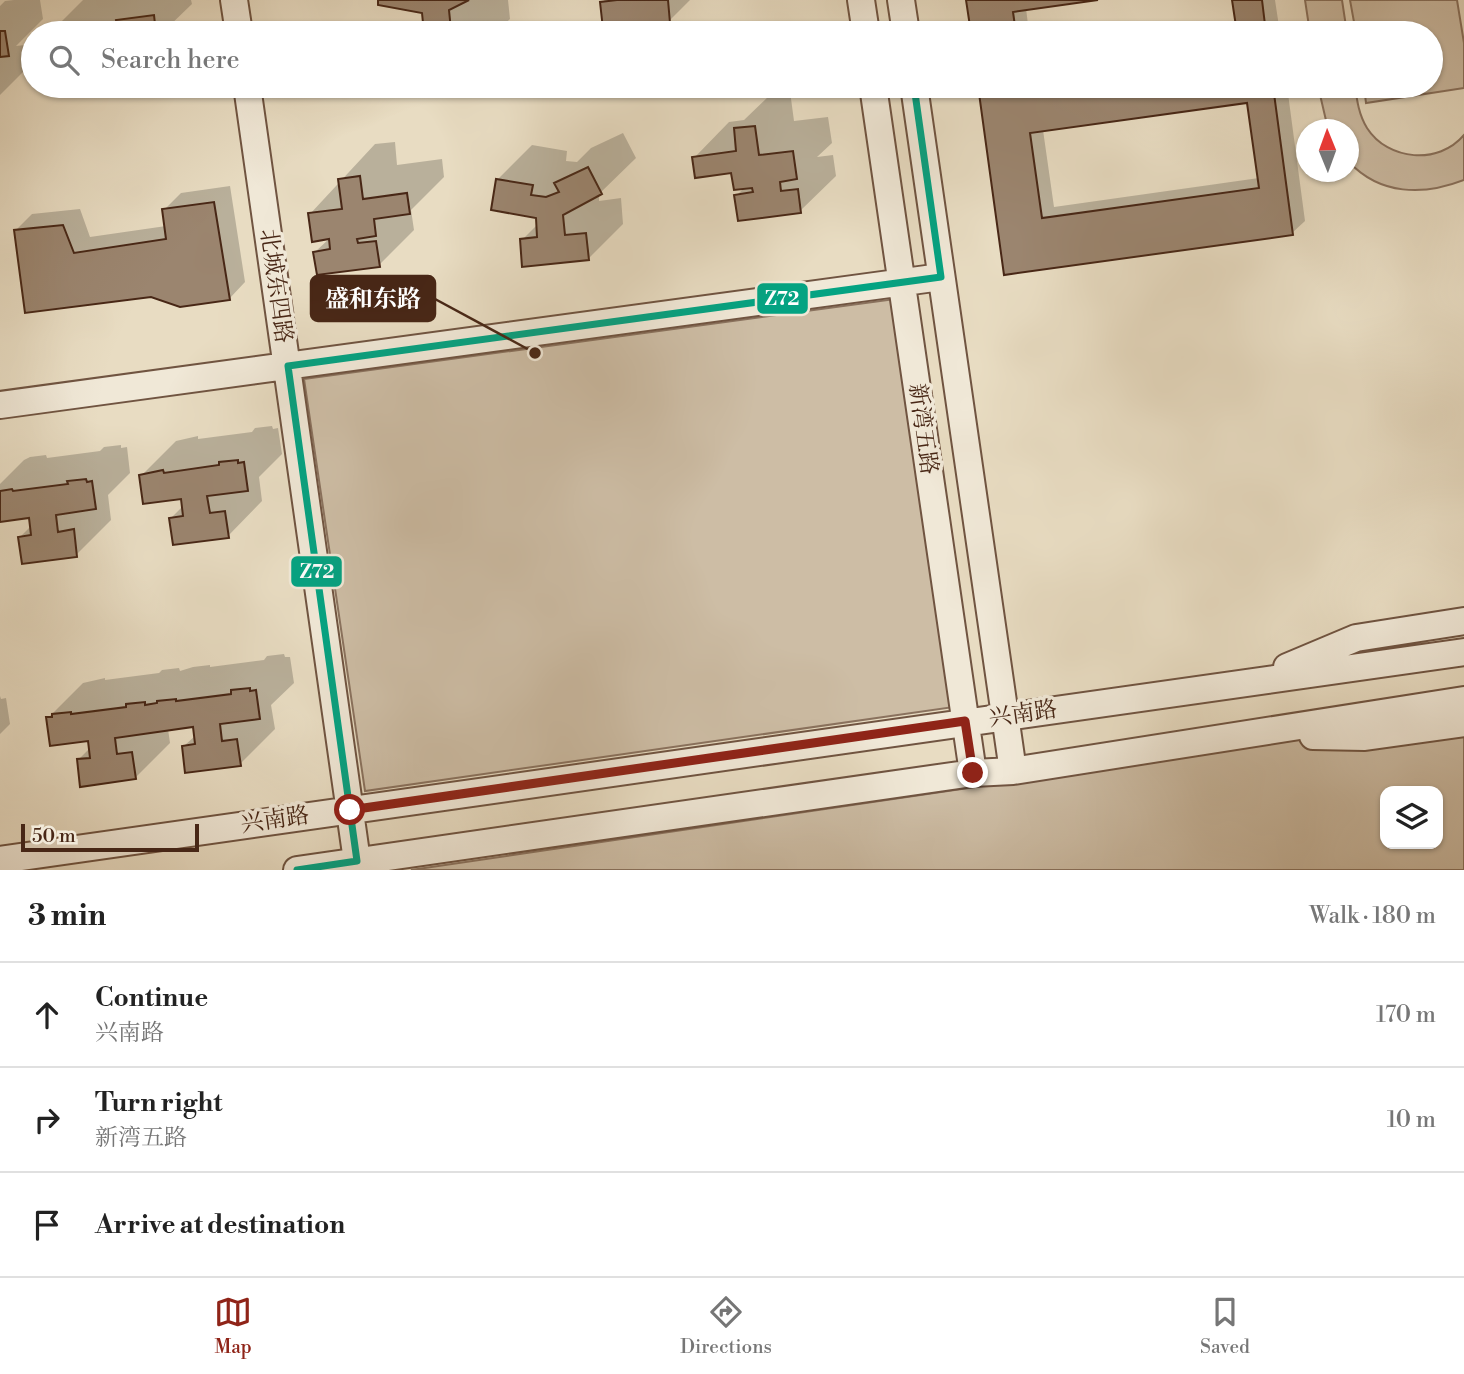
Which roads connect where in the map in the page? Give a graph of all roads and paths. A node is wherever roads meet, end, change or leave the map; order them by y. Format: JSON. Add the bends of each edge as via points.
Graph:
{"nodes":[{"id":1,"x":234,"y":0,"type":"edge"},
{"id":2,"x":861,"y":0,"type":"edge"},
{"id":3,"x":901,"y":0,"type":"edge"},
{"id":4,"x":237,"y":21,"type":"edge"},
{"id":5,"x":864,"y":21,"type":"edge"},
{"id":6,"x":904,"y":21,"type":"edge"},
{"id":7,"x":249,"y":98,"type":"edge"},
{"id":8,"x":875,"y":98,"type":"edge"},
{"id":9,"x":916,"y":98,"type":"edge"},
{"id":10,"x":942,"y":277,"type":"junction"},
{"id":11,"x":902,"y":281,"type":"junction"},
{"id":12,"x":288,"y":366,"type":"junction"},
{"id":13,"x":0,"y":405,"type":"edge"},
{"id":14,"x":1464,"y":621,"type":"edge"},
{"id":15,"x":1464,"y":652,"type":"edge"},
{"id":16,"x":1252,"y":681,"type":"junction"},
{"id":17,"x":1464,"y":700,"type":"edge"},
{"id":18,"x":1005,"y":717,"type":"junction"},
{"id":19,"x":965,"y":721,"type":"junction"},
{"id":20,"x":1464,"y":723,"type":"edge"},
{"id":21,"x":1245,"y":734,"type":"junction"},
{"id":22,"x":1013,"y":771,"type":"junction"},
{"id":23,"x":973,"y":773,"type":"junction"},
{"id":24,"x":350,"y":810,"type":"junction"},
{"id":25,"x":0,"y":860,"type":"edge"},
{"id":26,"x":357,"y":861,"type":"junction"},
{"id":27,"x":296,"y":870,"type":"edge"}],
"edges":[{"from":1,"to":4,"type":"street"},
{"from":2,"to":5,"type":"street"},
{"from":3,"to":6,"type":"street"},
{"from":7,"to":12,"type":"street","name":"北城东四路"},
{"from":8,"to":11,"type":"street","name":"新湾五路"},
{"from":9,"to":10,"type":"street","name":"新湾五路"},
{"from":10,"to":11,"type":"street"},
{"from":10,"to":18,"type":"street","name":"新湾五路"},
{"from":11,"to":12,"type":"street"},
{"from":11,"to":19,"type":"street","name":"新湾五路"},
{"from":12,"to":13,"type":"street"},
{"from":12,"to":24,"type":"street","name":"北城东四路"},
{"from":14,"to":16,"type":"street","via":[[1356,638]]},
{"from":15,"to":16,"type":"street","name":"兴南路"},
{"from":16,"to":18,"type":"street","name":"兴南路"},
{"from":17,"to":21,"type":"street"},
{"from":18,"to":19,"type":"street","name":"兴南路"},
{"from":18,"to":22,"type":"street","name":"新湾五路"},
{"from":19,"to":23,"type":"street","name":"新湾五路"},
{"from":19,"to":24,"type":"street","name":"兴南路"},
{"from":20,"to":21,"type":"street","via":[[1366,737]]},
{"from":21,"to":22,"type":"street"},
{"from":22,"to":23,"type":"street"},
{"from":23,"to":26,"type":"street"},
{"from":24,"to":25,"type":"street","name":"兴南路"},
{"from":24,"to":26,"type":"street","name":"北城东四路"},
{"from":26,"to":27,"type":"street"}]}
